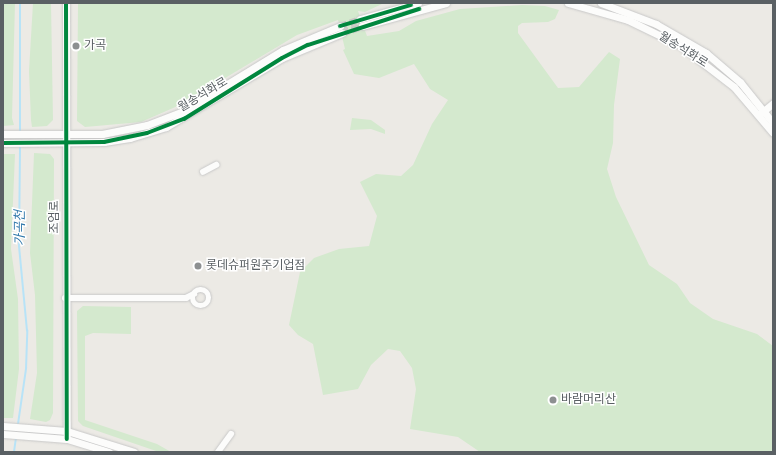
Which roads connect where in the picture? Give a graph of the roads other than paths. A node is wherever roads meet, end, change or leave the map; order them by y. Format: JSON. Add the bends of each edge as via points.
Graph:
{"nodes":[{"id":1,"x":66,"y":3,"type":"edge"},
{"id":2,"x":403,"y":3,"type":"edge"},
{"id":3,"x":446,"y":3,"type":"edge"},
{"id":4,"x":568,"y":3,"type":"edge"},
{"id":5,"x":601,"y":3,"type":"edge"},
{"id":6,"x":418,"y":5,"type":"edge"},
{"id":7,"x":397,"y":8,"type":"junction"},
{"id":8,"x":340,"y":26,"type":"tunnel mouth"},
{"id":9,"x":342,"y":33,"type":"tunnel mouth"},
{"id":10,"x":773,"y":103,"type":"edge"},
{"id":11,"x":185,"y":113,"type":"junction"},
{"id":12,"x":761,"y":113,"type":"junction"},
{"id":13,"x":773,"y":123,"type":"edge"},
{"id":14,"x":773,"y":133,"type":"edge"},
{"id":15,"x":6,"y":134,"type":"edge"},
{"id":16,"x":66,"y":135,"type":"junction"},
{"id":17,"x":49,"y":139,"type":"junction"},
{"id":18,"x":6,"y":143,"type":"edge"},
{"id":19,"x":66,"y":143,"type":"junction"},
{"id":20,"x":216,"y":164,"type":"dead end"},
{"id":21,"x":203,"y":172,"type":"dead end"},
{"id":22,"x":194,"y":294,"type":"junction"},
{"id":23,"x":65,"y":298,"type":"junction"},
{"id":24,"x":186,"y":298,"type":"junction"},
{"id":25,"x":193,"y":302,"type":"junction"},
{"id":26,"x":3,"y":426,"type":"edge"},
{"id":27,"x":67,"y":431,"type":"junction"},
{"id":28,"x":3,"y":434,"type":"edge"},
{"id":29,"x":231,"y":434,"type":"dead end"},
{"id":30,"x":67,"y":439,"type":"junction"},
{"id":31,"x":109,"y":452,"type":"edge"},
{"id":32,"x":134,"y":452,"type":"edge"},
{"id":33,"x":218,"y":452,"type":"edge"}],
"edges":[{"from":1,"to":16,"type":"street","name":"조엄로"},
{"from":2,"to":7,"type":"street"},
{"from":3,"to":6,"type":"street"},
{"from":4,"to":12,"type":"street","name":"월송석화로","via":[[628,20],[680,46],[734,87]]},
{"from":5,"to":12,"type":"street","name":"월송석화로","via":[[656,24],[706,54],[740,82]]},
{"from":6,"to":7,"type":"street"},
{"from":6,"to":7,"type":"street","via":[[361,23]]},
{"from":8,"to":11,"type":"street","name":"월송석화로","via":[[283,50]]},
{"from":9,"to":11,"type":"street","name":"월송석화로","via":[[282,58]]},
{"from":10,"to":12,"type":"street"},
{"from":11,"to":16,"type":"street","name":"월송석화로","via":[[127,131]]},
{"from":11,"to":19,"type":"street","name":"월송석화로","via":[[166,127],[130,138]]},
{"from":12,"to":13,"type":"street","name":"월송석화로"},
{"from":12,"to":14,"type":"street","name":"월송석화로"},
{"from":15,"to":17,"type":"street"},
{"from":16,"to":17,"type":"street","name":"월송석화로"},
{"from":16,"to":19,"type":"street","name":"조엄로"},
{"from":17,"to":18,"type":"street"},
{"from":17,"to":19,"type":"street","name":"월송석화로"},
{"from":19,"to":23,"type":"street","name":"조엄로"},
{"from":20,"to":21,"type":"street"},
{"from":22,"to":24,"type":"street"},
{"from":22,"to":25,"type":"street"},
{"from":22,"to":25,"type":"street","via":[[203,290],[209,298],[203,306]]},
{"from":23,"to":24,"type":"street"},
{"from":23,"to":27,"type":"street","name":"조엄로"},
{"from":24,"to":25,"type":"street"},
{"from":26,"to":27,"type":"street"},
{"from":27,"to":30,"type":"street","name":"조엄로"},
{"from":27,"to":32,"type":"street"},
{"from":28,"to":30,"type":"street"},
{"from":29,"to":33,"type":"street"},
{"from":30,"to":31,"type":"street"}]}
